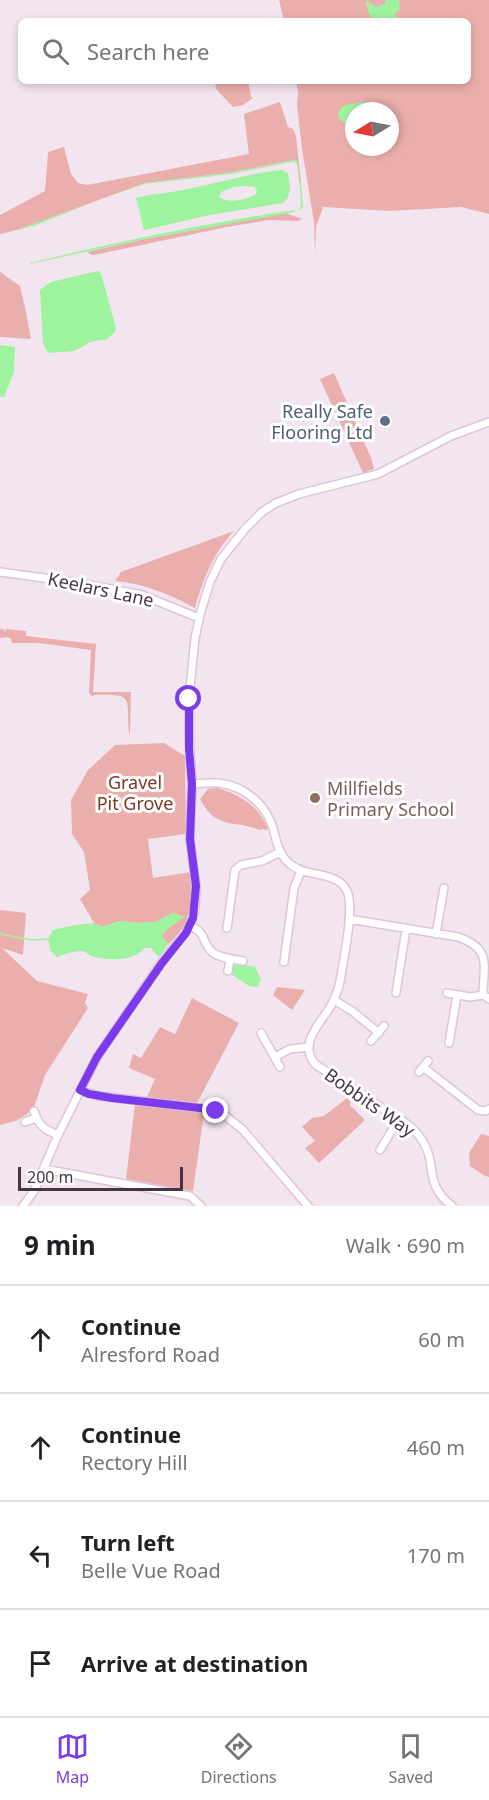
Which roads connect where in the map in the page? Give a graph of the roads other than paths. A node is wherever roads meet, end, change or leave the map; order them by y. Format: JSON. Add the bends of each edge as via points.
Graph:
{"nodes":[{"id":1,"x":489,"y":422,"type":"edge"},
{"id":2,"x":0,"y":572,"type":"edge"},
{"id":3,"x":199,"y":618,"type":"junction"},
{"id":4,"x":192,"y":784,"type":"junction"},
{"id":5,"x":280,"y":852,"type":"junction"},
{"id":6,"x":301,"y":871,"type":"junction"},
{"id":7,"x":441,"y":891,"type":"dead end"},
{"id":8,"x":348,"y":919,"type":"junction"},
{"id":9,"x":231,"y":924,"type":"dead end"},
{"id":10,"x":190,"y":926,"type":"junction"},
{"id":11,"x":406,"y":929,"type":"junction"},
{"id":12,"x":436,"y":934,"type":"junction"},
{"id":13,"x":230,"y":959,"type":"junction"},
{"id":14,"x":281,"y":959,"type":"dead end"},
{"id":15,"x":243,"y":961,"type":"dead end"},
{"id":16,"x":228,"y":971,"type":"dead end"},
{"id":17,"x":398,"y":991,"type":"dead end"},
{"id":18,"x":447,"y":993,"type":"dead end"},
{"id":19,"x":457,"y":994,"type":"junction"},
{"id":20,"x":486,"y":997,"type":"edge"},
{"id":21,"x":334,"y":1000,"type":"junction"},
{"id":22,"x":384,"y":1026,"type":"dead end"},
{"id":23,"x":379,"y":1033,"type":"junction"},
{"id":24,"x":264,"y":1034,"type":"dead end"},
{"id":25,"x":371,"y":1041,"type":"dead end"},
{"id":26,"x":449,"y":1043,"type":"dead end"},
{"id":27,"x":309,"y":1047,"type":"junction"},
{"id":28,"x":275,"y":1057,"type":"junction"},
{"id":29,"x":280,"y":1067,"type":"dead end"},
{"id":30,"x":423,"y":1067,"type":"dead end"},
{"id":31,"x":80,"y":1090,"type":"junction"},
{"id":32,"x":489,"y":1109,"type":"edge"},
{"id":33,"x":399,"y":1119,"type":"junction"},
{"id":34,"x":25,"y":1122,"type":"dead end"},
{"id":35,"x":58,"y":1135,"type":"junction"},
{"id":36,"x":383,"y":1150,"type":"dead end"},
{"id":37,"x":44,"y":1169,"type":"junction"},
{"id":38,"x":23,"y":1206,"type":"edge"},
{"id":39,"x":201,"y":1206,"type":"edge"},
{"id":40,"x":308,"y":1206,"type":"edge"},
{"id":41,"x":452,"y":1206,"type":"edge"}],
"edges":[{"from":1,"to":3,"type":"street","via":[[451,436],[378,474],[299,494],[271,506],[225,554],[210,582]]},
{"from":2,"to":3,"type":"street","name":"Keelars Lane","via":[[142,595]]},
{"from":3,"to":4,"type":"street","via":[[189,699]]},
{"from":4,"to":5,"type":"street","via":[[218,783],[247,793],[269,817]]},
{"from":4,"to":10,"type":"street","via":[[190,839],[196,886]]},
{"from":5,"to":6,"type":"street"},
{"from":5,"to":9,"type":"street","via":[[235,870]]},
{"from":6,"to":8,"type":"street","via":[[333,878],[345,887]]},
{"from":6,"to":14,"type":"street","via":[[294,888]]},
{"from":7,"to":12,"type":"street"},
{"from":8,"to":11,"type":"street"},
{"from":8,"to":21,"type":"street"},
{"from":10,"to":13,"type":"street","via":[[204,936],[209,949]]},
{"from":10,"to":31,"type":"street","via":[[115,1029]]},
{"from":11,"to":12,"type":"street"},
{"from":11,"to":17,"type":"street"},
{"from":12,"to":20,"type":"street","via":[[480,946],[487,960]]},
{"from":13,"to":15,"type":"street"},
{"from":13,"to":16,"type":"street"},
{"from":18,"to":19,"type":"street"},
{"from":19,"to":20,"type":"street"},
{"from":19,"to":26,"type":"street","via":[[448,1024]]},
{"from":21,"to":23,"type":"street"},
{"from":21,"to":27,"type":"street","via":[[314,1030]]},
{"from":22,"to":23,"type":"street"},
{"from":23,"to":25,"type":"street"},
{"from":24,"to":28,"type":"street"},
{"from":27,"to":28,"type":"street","via":[[290,1048]]},
{"from":27,"to":33,"type":"street","name":"Bobbits Way","via":[[315,1064]]},
{"from":28,"to":29,"type":"street"},
{"from":30,"to":32,"type":"street","via":[[478,1110]]},
{"from":31,"to":35,"type":"street"},
{"from":31,"to":40,"type":"street","via":[[222,1113],[243,1130]]},
{"from":33,"to":36,"type":"street"},
{"from":33,"to":41,"type":"street","name":"Bobbits Way","via":[[423,1141],[434,1186]]},
{"from":34,"to":35,"type":"street","via":[[35,1115],[43,1128]]},
{"from":35,"to":37,"type":"street"},
{"from":37,"to":38,"type":"street"},
{"from":37,"to":39,"type":"street","via":[[190,1196]]}]}
